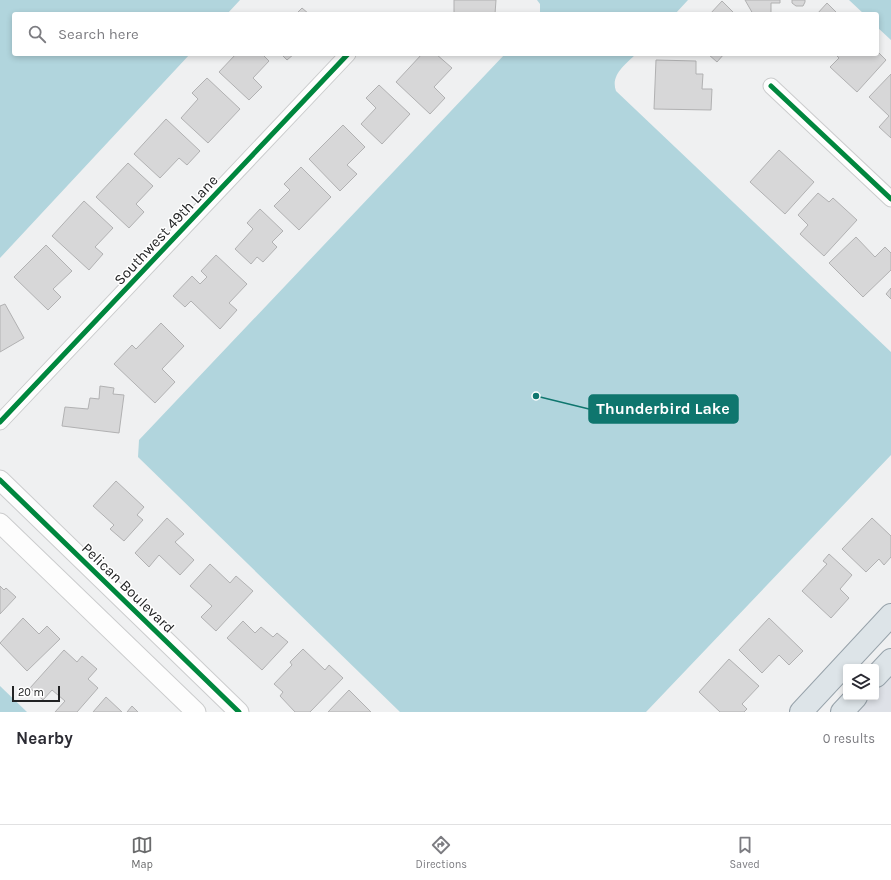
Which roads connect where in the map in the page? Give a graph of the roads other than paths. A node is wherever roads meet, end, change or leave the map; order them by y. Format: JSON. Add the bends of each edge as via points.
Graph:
{"nodes":[{"id":1,"x":346,"y":56,"type":"edge"},
{"id":2,"x":771,"y":86,"type":"dead end"},
{"id":3,"x":891,"y":200,"type":"edge"},
{"id":4,"x":0,"y":422,"type":"edge"},
{"id":5,"x":0,"y":480,"type":"edge"},
{"id":6,"x":0,"y":524,"type":"edge"},
{"id":7,"x":891,"y":615,"type":"edge"},
{"id":8,"x":891,"y":660,"type":"edge"},
{"id":9,"x":879,"y":673,"type":"edge"},
{"id":10,"x":853,"y":700,"type":"edge"},
{"id":11,"x":196,"y":712,"type":"edge"},
{"id":12,"x":239,"y":712,"type":"edge"},
{"id":13,"x":801,"y":712,"type":"edge"},
{"id":14,"x":842,"y":712,"type":"edge"}],
"edges":[{"from":1,"to":4,"type":"street","name":"Southwest 49th Lane"},
{"from":2,"to":3,"type":"street"},
{"from":5,"to":12,"type":"street","name":"Pelican Boulevard"},
{"from":6,"to":11,"type":"street"},
{"from":7,"to":13,"type":"main road"},
{"from":8,"to":9,"type":"main road"},
{"from":10,"to":14,"type":"main road"}]}
